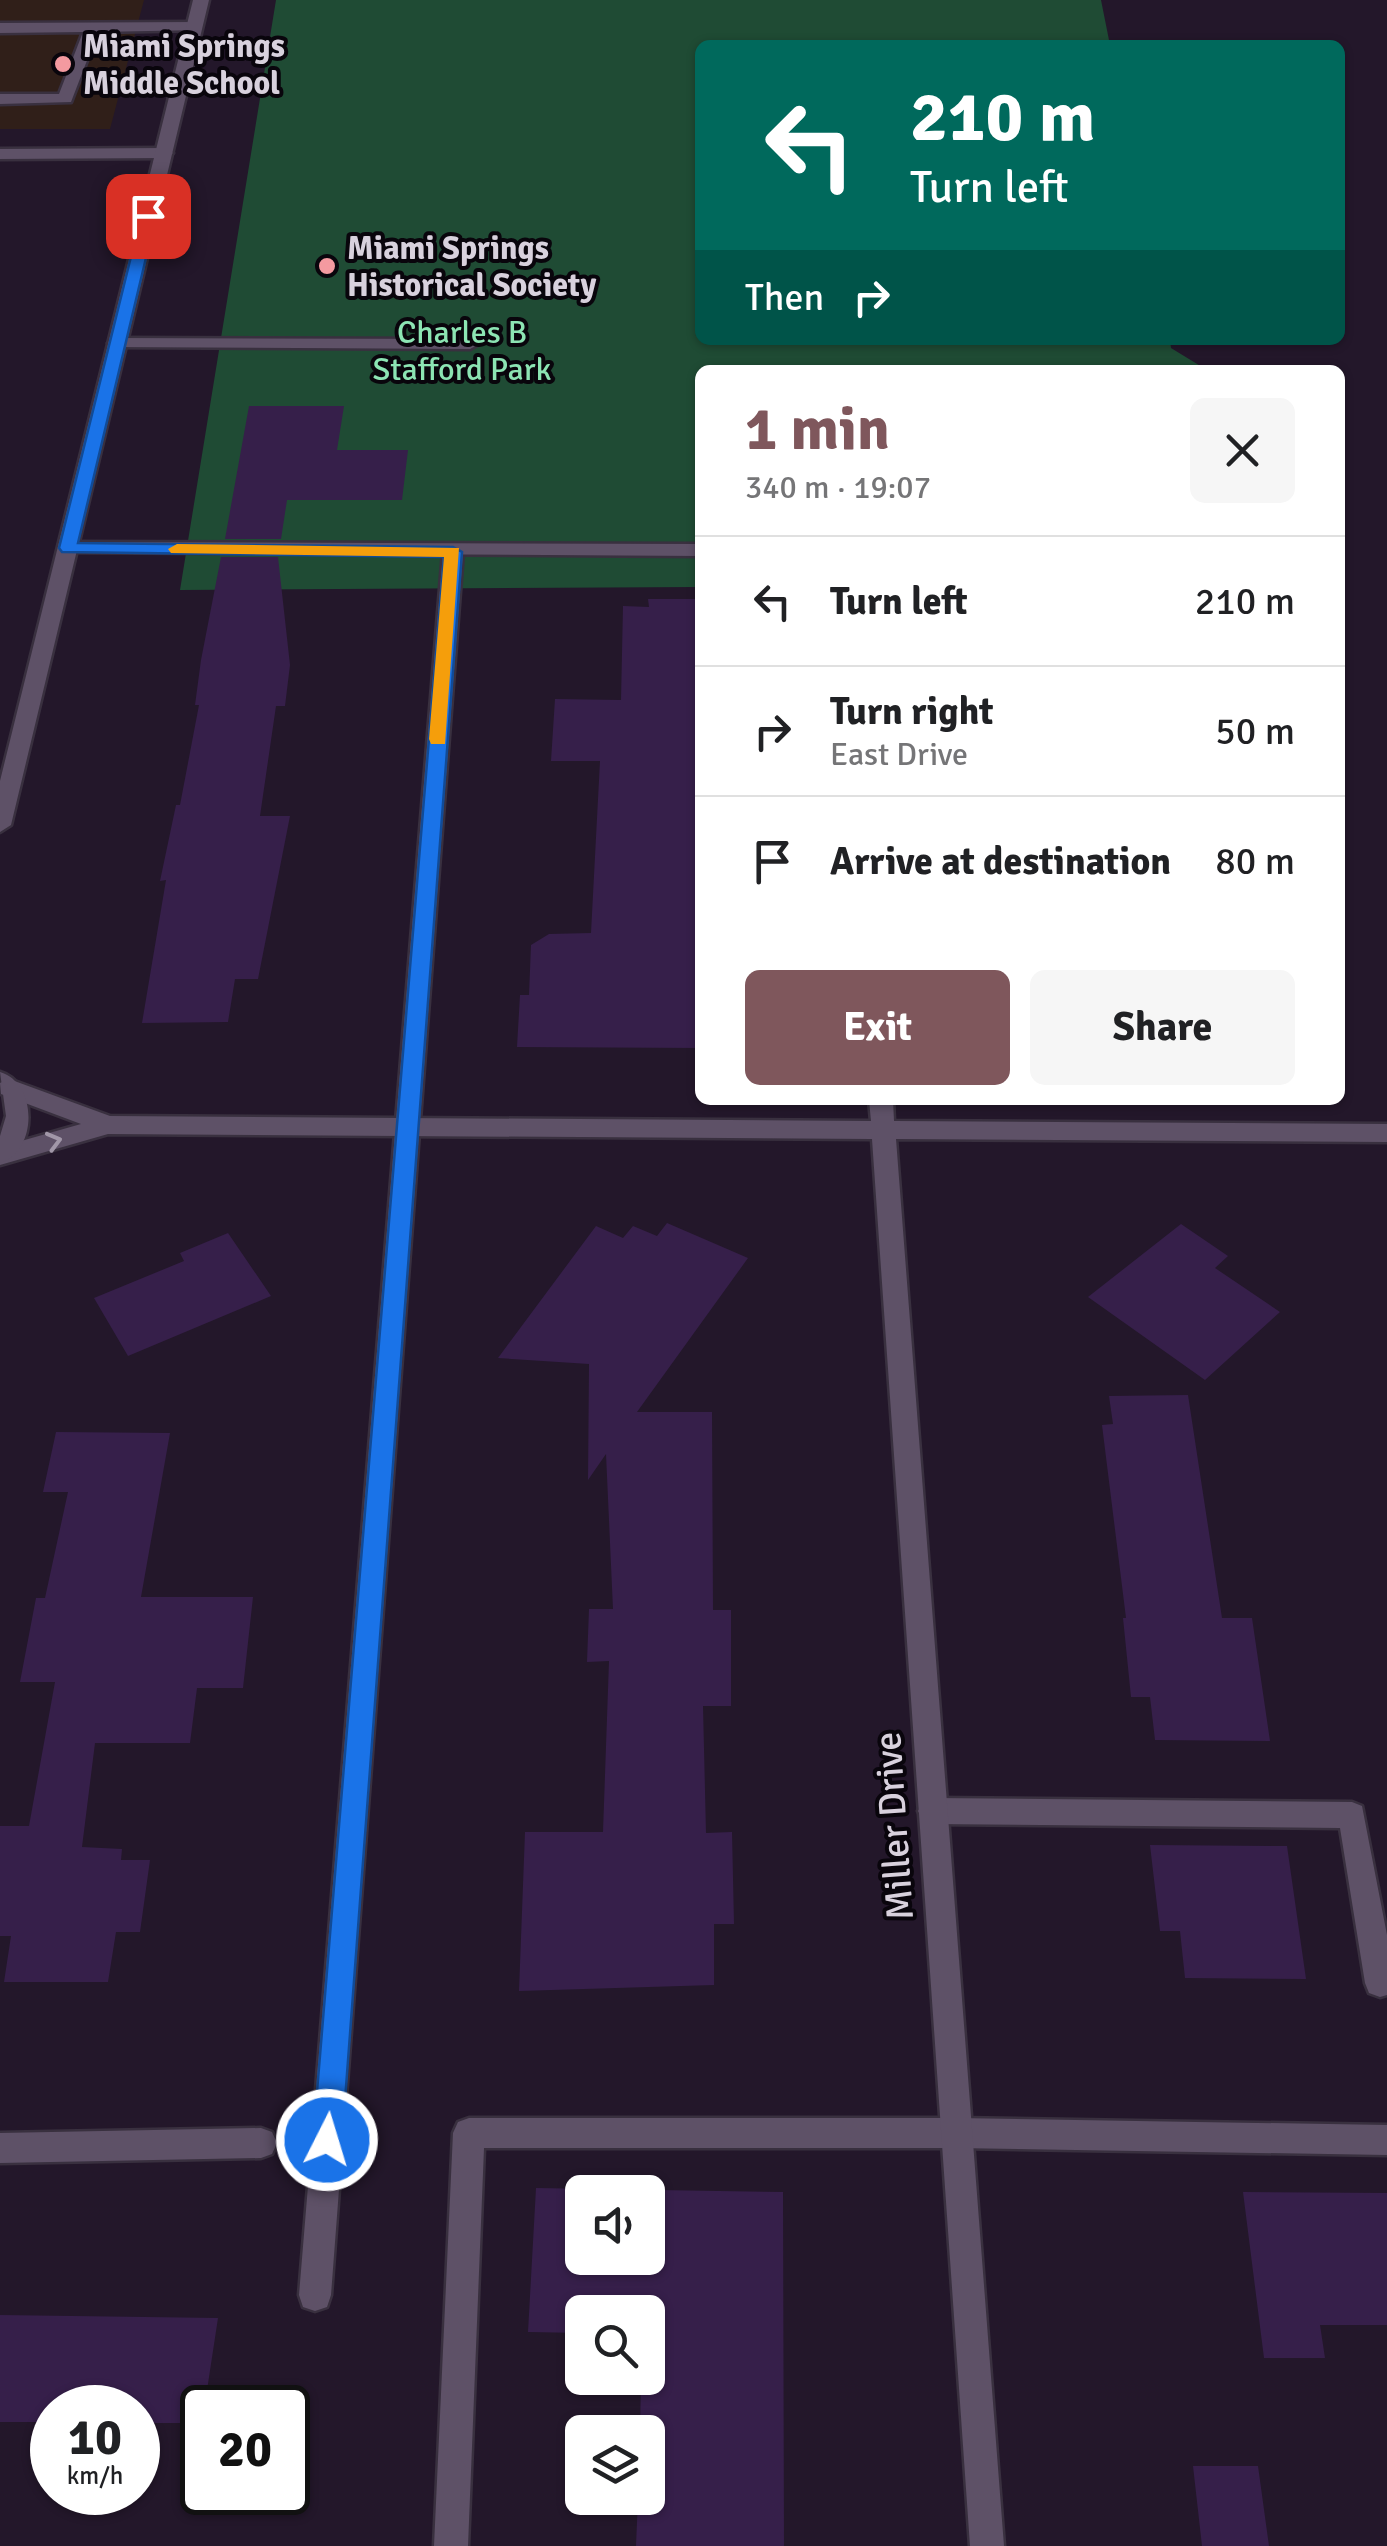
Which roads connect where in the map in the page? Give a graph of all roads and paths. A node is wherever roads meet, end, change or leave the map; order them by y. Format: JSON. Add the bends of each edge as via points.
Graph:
{"nodes":[{"id":1,"x":201,"y":0,"type":"edge"},
{"id":2,"x":0,"y":28,"type":"edge"},
{"id":3,"x":92,"y":28,"type":"junction"},
{"id":4,"x":195,"y":28,"type":"junction"},
{"id":5,"x":0,"y":99,"type":"edge"},
{"id":6,"x":165,"y":153,"type":"junction"},
{"id":7,"x":0,"y":154,"type":"edge"},
{"id":8,"x":117,"y":343,"type":"junction"},
{"id":9,"x":470,"y":344,"type":"dead end"},
{"id":10,"x":68,"y":548,"type":"junction"},
{"id":11,"x":695,"y":550,"type":"edge"},
{"id":12,"x":453,"y":552,"type":"junction"},
{"id":13,"x":0,"y":825,"type":"edge"},
{"id":14,"x":4,"y":1084,"type":"edge"},
{"id":15,"x":881,"y":1105,"type":"edge"},
{"id":16,"x":108,"y":1125,"type":"junction"},
{"id":17,"x":407,"y":1129,"type":"junction"},
{"id":18,"x":882,"y":1130,"type":"junction"},
{"id":19,"x":1387,"y":1132,"type":"edge"},
{"id":20,"x":0,"y":1155,"type":"edge"},
{"id":21,"x":933,"y":1811,"type":"junction"},
{"id":22,"x":1380,"y":1983,"type":"dead end"},
{"id":23,"x":956,"y":2133,"type":"junction"},
{"id":24,"x":1387,"y":2140,"type":"edge"},
{"id":25,"x":261,"y":2143,"type":"dead end"},
{"id":26,"x":0,"y":2148,"type":"edge"},
{"id":27,"x":315,"y":2295,"type":"dead end"},
{"id":28,"x":451,"y":2546,"type":"edge"},
{"id":29,"x":987,"y":2546,"type":"edge"}],
"edges":[{"from":1,"to":4,"type":"street"},
{"from":2,"to":3,"type":"street"},
{"from":3,"to":4,"type":"street"},
{"from":3,"to":5,"type":"street","via":[[65,98]]},
{"from":4,"to":6,"type":"street"},
{"from":6,"to":7,"type":"street"},
{"from":6,"to":8,"type":"street"},
{"from":8,"to":9,"type":"street"},
{"from":8,"to":10,"type":"street"},
{"from":10,"to":12,"type":"street"},
{"from":10,"to":13,"type":"street"},
{"from":11,"to":12,"type":"street"},
{"from":12,"to":17,"type":"street"},
{"from":14,"to":16,"type":"street"},
{"from":14,"to":20,"type":"street","via":[[18,1104],[19,1122]]},
{"from":15,"to":18,"type":"street","name":"Miller Drive"},
{"from":16,"to":17,"type":"street"},
{"from":20,"to":16,"type":"street","one_way":true},
{"from":17,"to":18,"type":"street"},
{"from":17,"to":27,"type":"street"},
{"from":18,"to":19,"type":"street"},
{"from":18,"to":21,"type":"street","name":"Miller Drive"},
{"from":21,"to":22,"type":"street","via":[[1352,1814]]},
{"from":21,"to":23,"type":"street","name":"Miller Drive"},
{"from":23,"to":24,"type":"street"},
{"from":23,"to":28,"type":"street","via":[[470,2132]]},
{"from":23,"to":29,"type":"street","name":"Miller Drive"},
{"from":25,"to":26,"type":"street"}]}
